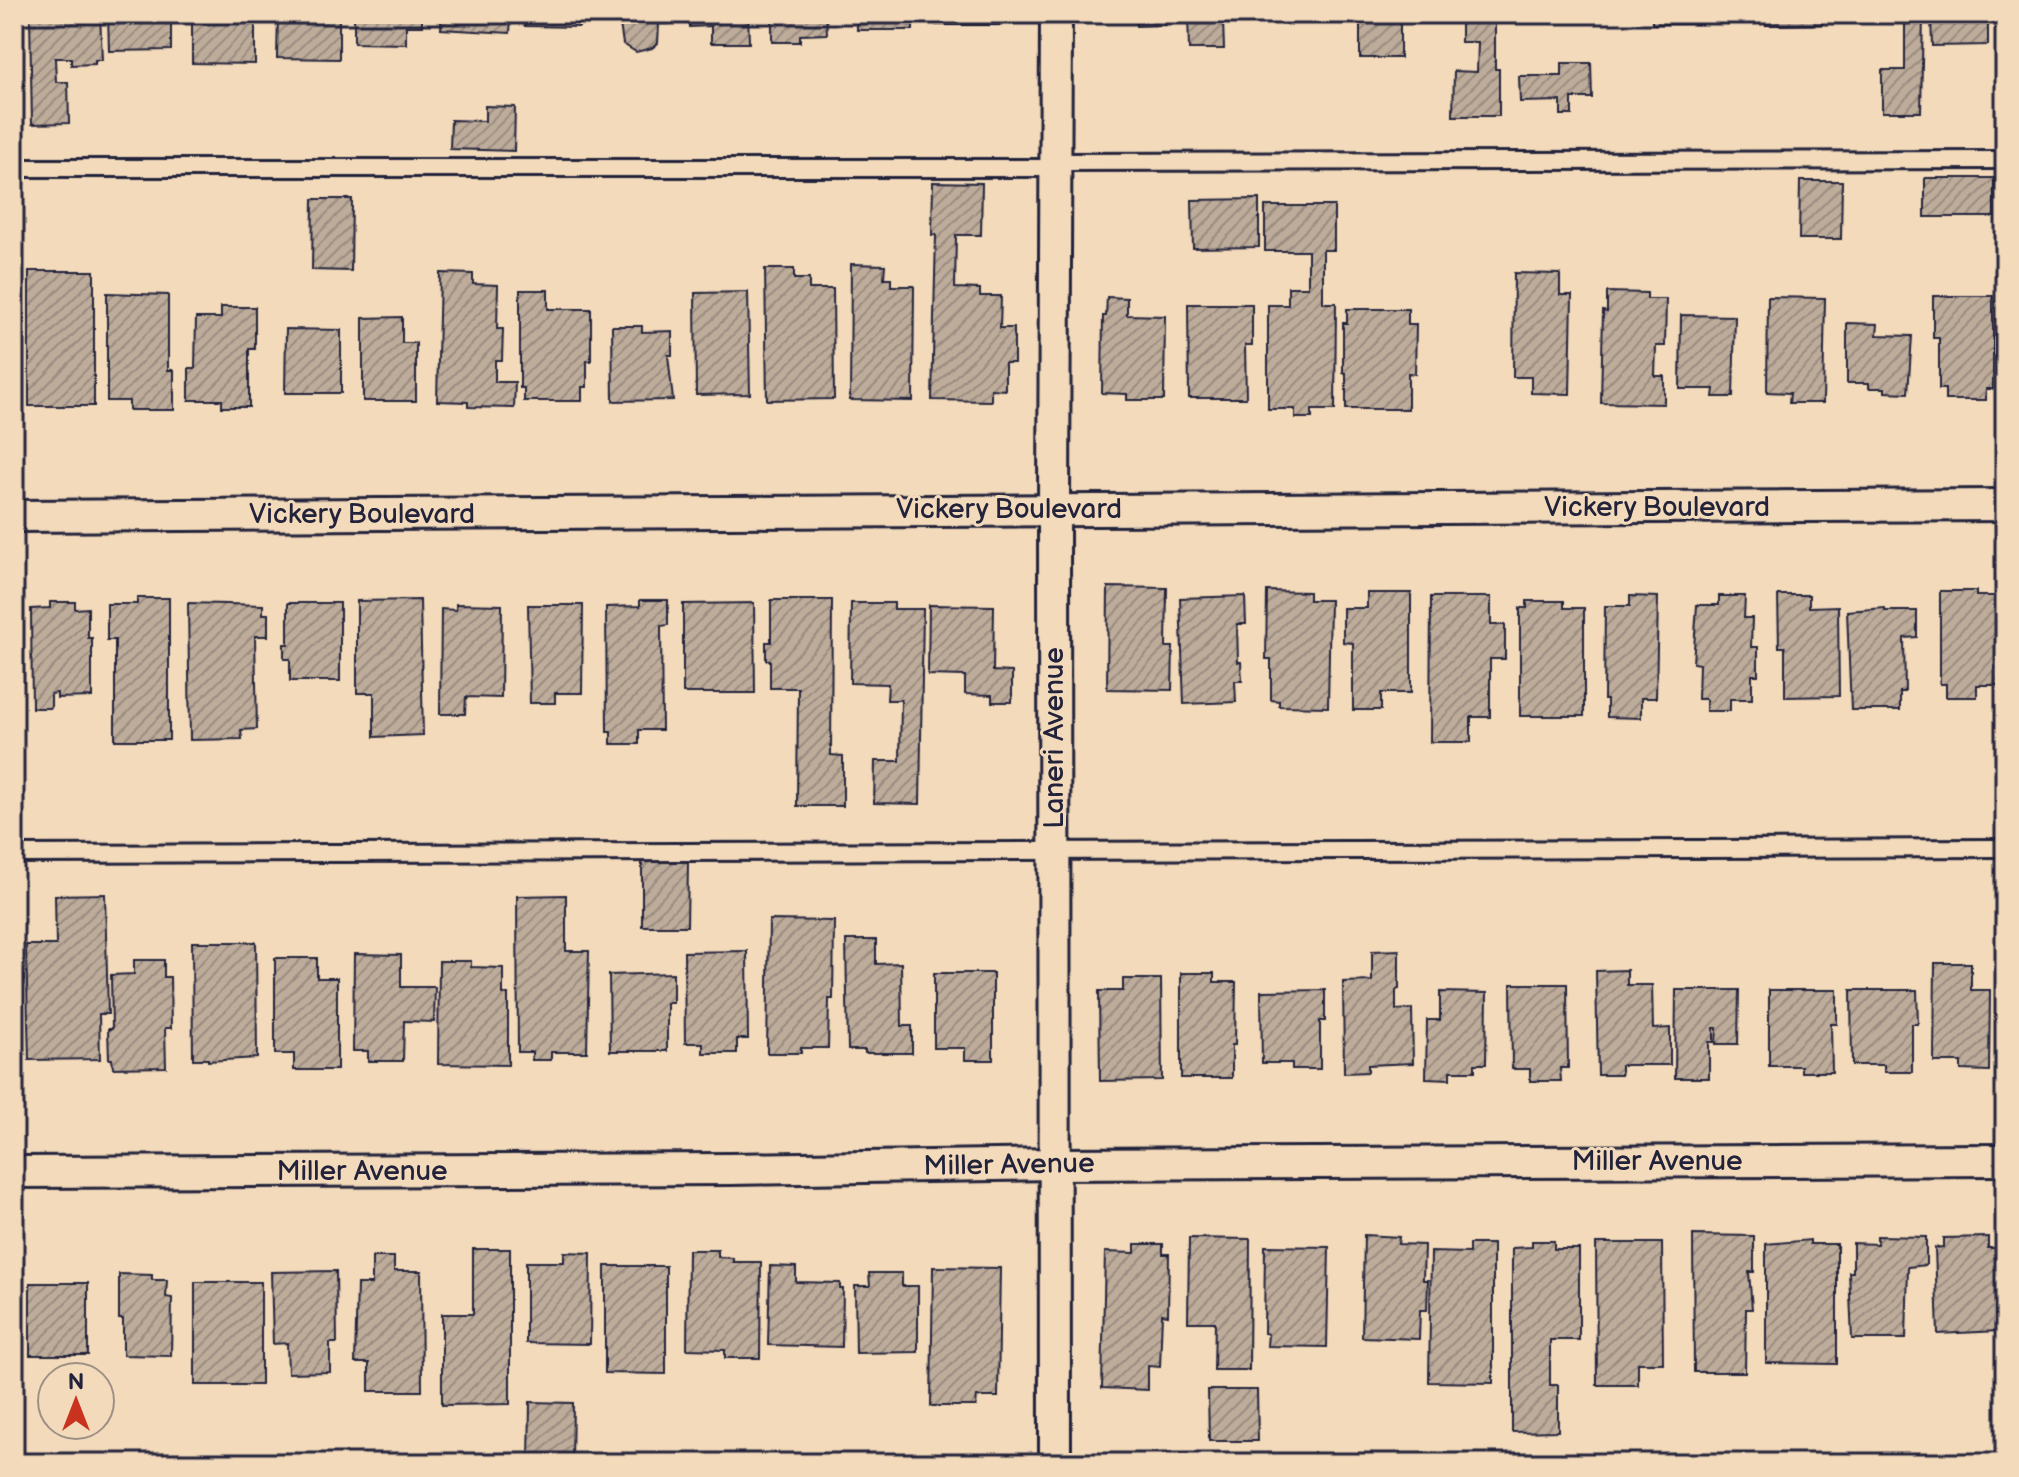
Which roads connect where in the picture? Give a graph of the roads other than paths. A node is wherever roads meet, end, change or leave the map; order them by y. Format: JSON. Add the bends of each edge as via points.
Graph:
{"nodes":[{"id":1,"x":1056,"y":14,"type":"edge"},
{"id":2,"x":2005,"y":160,"type":"edge"},
{"id":3,"x":1057,"y":165,"type":"junction"},
{"id":4,"x":14,"y":168,"type":"edge"},
{"id":5,"x":2005,"y":505,"type":"edge"},
{"id":6,"x":1054,"y":509,"type":"junction"},
{"id":7,"x":14,"y":516,"type":"edge"},
{"id":8,"x":2005,"y":848,"type":"edge"},
{"id":9,"x":1054,"y":852,"type":"junction"},
{"id":10,"x":14,"y":854,"type":"edge"},
{"id":11,"x":2005,"y":1160,"type":"edge"},
{"id":12,"x":1056,"y":1164,"type":"junction"},
{"id":13,"x":14,"y":1172,"type":"edge"},
{"id":14,"x":1055,"y":1463,"type":"edge"}],
"edges":[{"from":1,"to":3,"type":"street","name":"Laneri Avenue"},
{"from":2,"to":3,"type":"lane"},
{"from":3,"to":4,"type":"lane"},
{"from":3,"to":6,"type":"street","name":"Laneri Avenue"},
{"from":5,"to":6,"type":"street","name":"Vickery Boulevard"},
{"from":6,"to":7,"type":"street","name":"Vickery Boulevard"},
{"from":6,"to":9,"type":"street","name":"Laneri Avenue"},
{"from":8,"to":9,"type":"lane"},
{"from":9,"to":10,"type":"lane"},
{"from":9,"to":12,"type":"street","name":"Laneri Avenue"},
{"from":11,"to":12,"type":"street","name":"Miller Avenue"},
{"from":12,"to":13,"type":"street","name":"Miller Avenue"},
{"from":12,"to":14,"type":"street","name":"Laneri Avenue"}]}
